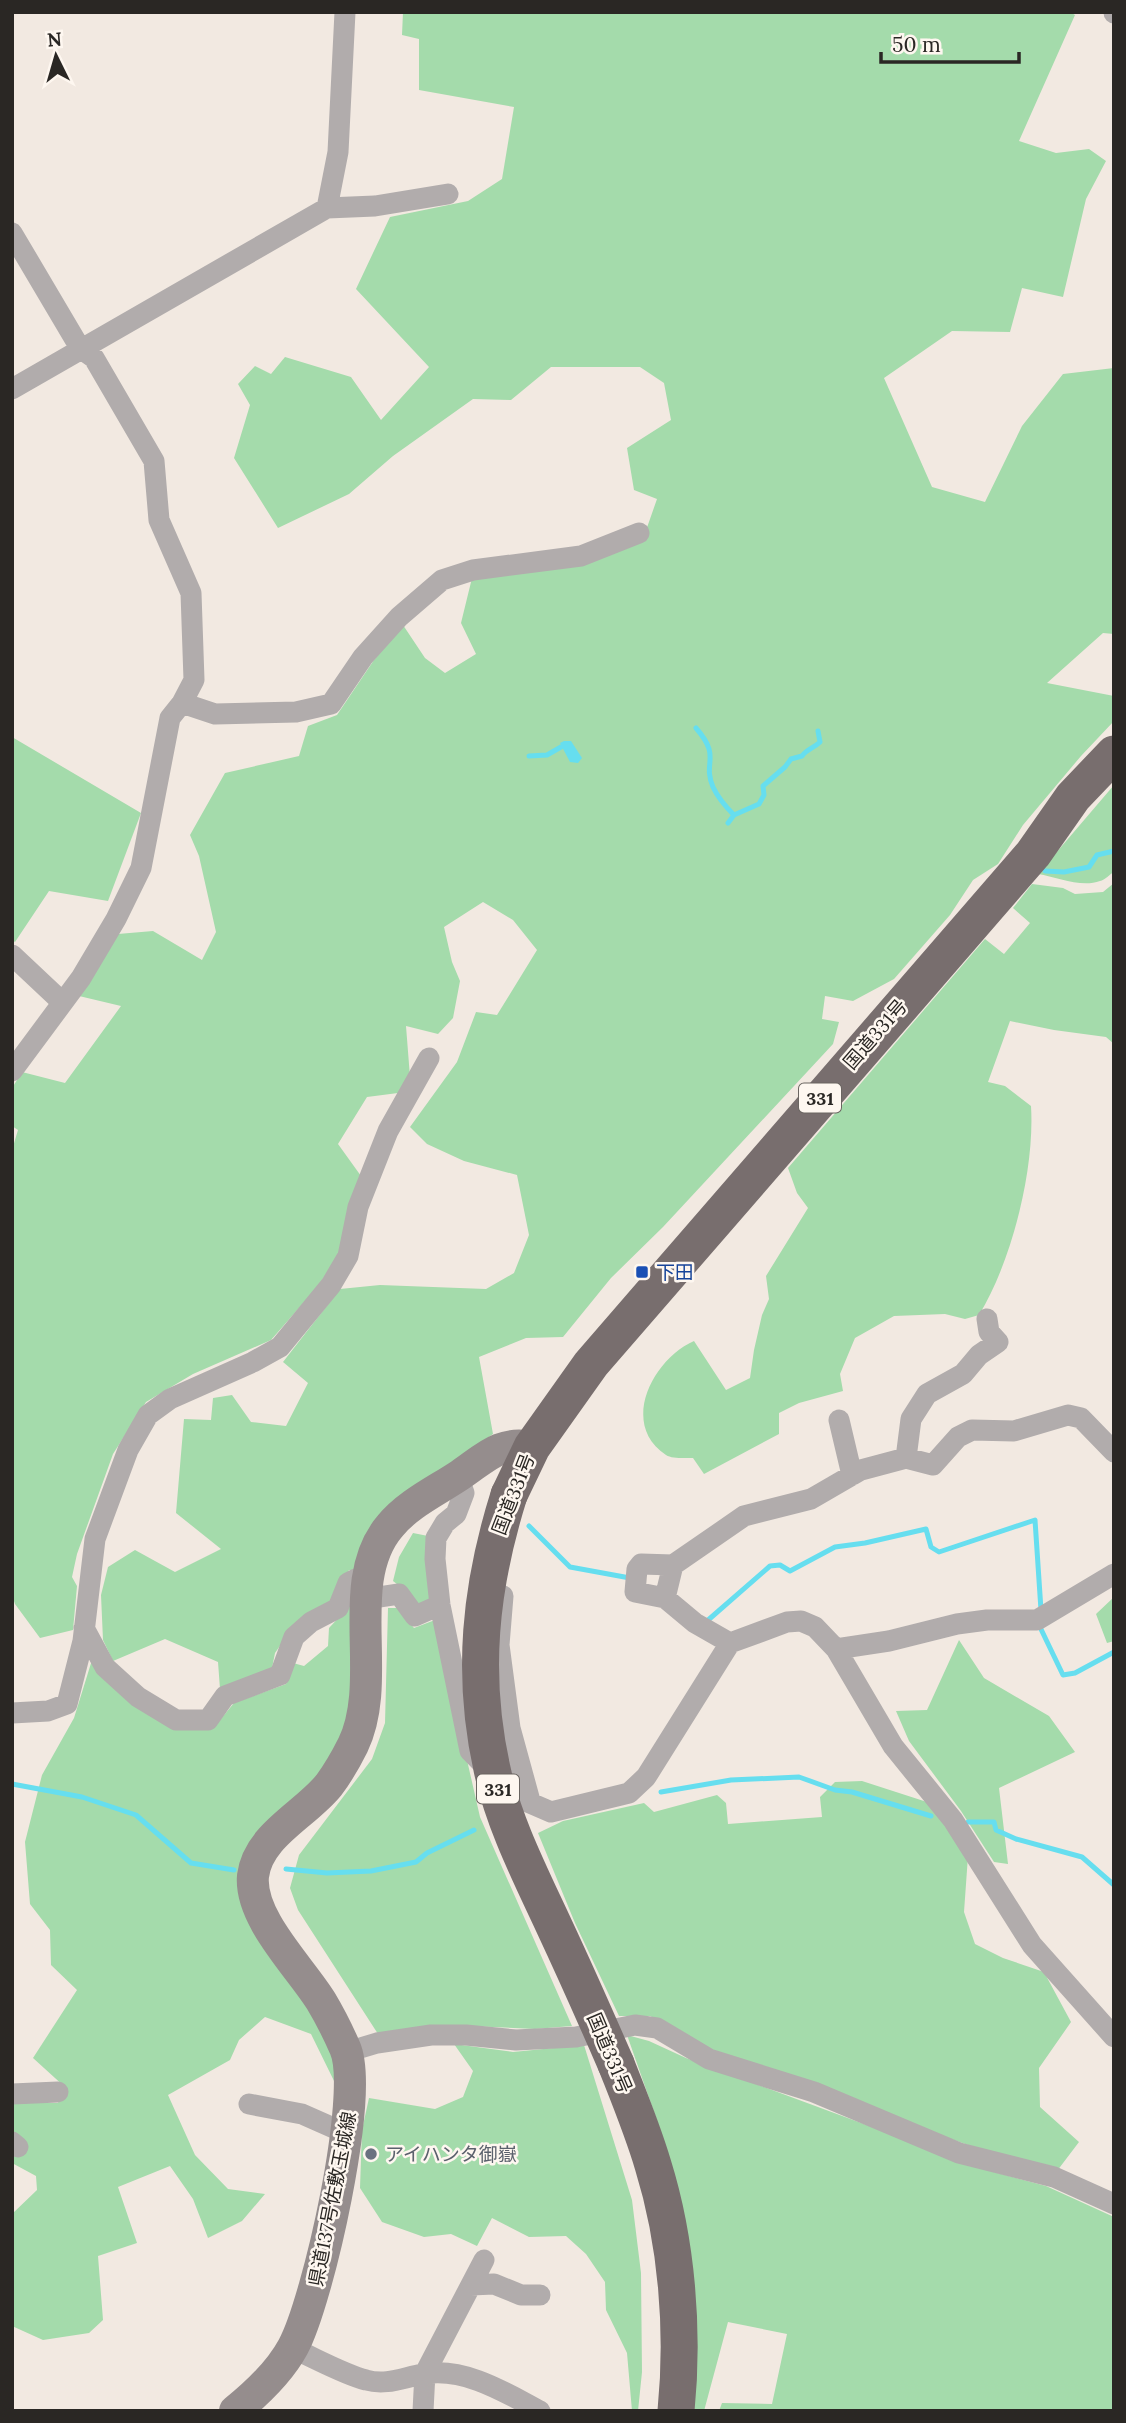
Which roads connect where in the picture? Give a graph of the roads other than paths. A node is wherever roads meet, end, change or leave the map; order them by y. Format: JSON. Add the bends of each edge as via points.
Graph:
{"nodes":[{"id":1,"x":345,"y":12,"type":"edge"},
{"id":2,"x":448,"y":194,"type":"dead end"},
{"id":3,"x":327,"y":208,"type":"junction"},
{"id":4,"x":12,"y":233,"type":"edge"},
{"id":5,"x":80,"y":348,"type":"junction"},
{"id":6,"x":12,"y":389,"type":"edge"},
{"id":7,"x":639,"y":533,"type":"dead end"},
{"id":8,"x":182,"y":703,"type":"junction"},
{"id":9,"x":1114,"y":754,"type":"edge"},
{"id":10,"x":12,"y":955,"type":"edge"},
{"id":11,"x":62,"y":1002,"type":"junction"},
{"id":12,"x":429,"y":1058,"type":"dead end"},
{"id":13,"x":12,"y":1072,"type":"edge"},
{"id":14,"x":988,"y":1319,"type":"dead end"},
{"id":15,"x":839,"y":1420,"type":"dead end"},
{"id":16,"x":531,"y":1447,"type":"junction"},
{"id":17,"x":1114,"y":1452,"type":"edge"},
{"id":18,"x":906,"y":1458,"type":"junction"},
{"id":19,"x":852,"y":1475,"type":"junction"},
{"id":20,"x":458,"y":1476,"type":"junction"},
{"id":21,"x":514,"y":1542,"type":"dead end"},
{"id":22,"x":673,"y":1565,"type":"junction"},
{"id":23,"x":1114,"y":1574,"type":"edge"},
{"id":24,"x":368,"y":1584,"type":"junction"},
{"id":25,"x":665,"y":1598,"type":"junction"},
{"id":26,"x":440,"y":1605,"type":"junction"},
{"id":27,"x":84,"y":1628,"type":"junction"},
{"id":28,"x":730,"y":1643,"type":"junction"},
{"id":29,"x":836,"y":1649,"type":"junction"},
{"id":30,"x":12,"y":1713,"type":"edge"},
{"id":31,"x":530,"y":1801,"type":"junction"},
{"id":32,"x":1114,"y":2037,"type":"edge"},
{"id":33,"x":347,"y":2052,"type":"junction"},
{"id":34,"x":58,"y":2092,"type":"dead end"},
{"id":35,"x":12,"y":2094,"type":"edge"},
{"id":36,"x":249,"y":2104,"type":"dead end"},
{"id":37,"x":345,"y":2133,"type":"junction"},
{"id":38,"x":1114,"y":2204,"type":"edge"},
{"id":39,"x":484,"y":2260,"type":"dead end"},
{"id":40,"x":471,"y":2285,"type":"junction"},
{"id":41,"x":540,"y":2295,"type":"dead end"},
{"id":42,"x":292,"y":2348,"type":"junction"},
{"id":43,"x":425,"y":2374,"type":"junction"},
{"id":44,"x":235,"y":2411,"type":"edge"},
{"id":45,"x":423,"y":2411,"type":"edge"},
{"id":46,"x":540,"y":2411,"type":"edge"},
{"id":47,"x":676,"y":2411,"type":"edge"}],
"edges":[{"from":1,"to":3,"type":"street","via":[[338,152]]},
{"from":2,"to":3,"type":"street","via":[[376,206]]},
{"from":3,"to":5,"type":"street"},
{"from":4,"to":5,"type":"street"},
{"from":5,"to":6,"type":"street"},
{"from":5,"to":8,"type":"street","via":[[94,358],[154,461],[159,520],[191,593],[194,680]]},
{"from":7,"to":8,"type":"street","via":[[581,556],[472,570],[442,580],[399,617],[363,657],[331,704],[296,712],[215,714]]},
{"from":8,"to":11,"type":"street","via":[[170,718],[141,869],[81,978]]},
{"from":9,"to":16,"type":"highway","name":"国道331号","number":"331","via":[[591,1364]]},
{"from":10,"to":11,"type":"street"},
{"from":11,"to":13,"type":"street"},
{"from":12,"to":27,"type":"street","via":[[388,1130],[358,1207],[348,1256],[331,1285],[280,1347],[170,1399],[148,1415],[128,1450],[95,1539]]},
{"from":14,"to":18,"type":"street","via":[[989,1332],[998,1342],[963,1374],[927,1394],[911,1419]]},
{"from":15,"to":19,"type":"street"},
{"from":16,"to":20,"type":"main road","name":"県道137号佐敷玉城線","via":[[506,1445]]},
{"from":16,"to":47,"type":"highway","name":"国道331号","number":"331","bridge":true,"via":[[509,1495],[489,1568],[480,1681],[492,1770],[523,1860],[617,2064],[653,2165],[673,2265],[679,2355]]},
{"from":17,"to":18,"type":"street","via":[[1081,1418],[1068,1415],[1014,1431],[972,1430],[958,1437],[933,1465]]},
{"from":18,"to":19,"type":"street"},
{"from":19,"to":22,"type":"street","via":[[811,1499],[744,1516]]},
{"from":20,"to":24,"type":"main road","name":"県道137号佐敷玉城線","via":[[389,1526],[378,1546]]},
{"from":20,"to":26,"type":"street","via":[[464,1493],[457,1514],[436,1538]]},
{"from":21,"to":31,"type":"street","via":[[499,1645],[510,1728]]},
{"from":22,"to":25,"type":"street"},
{"from":22,"to":25,"type":"street","via":[[641,1564],[637,1569],[635,1592]]},
{"from":23,"to":29,"type":"street","via":[[1037,1620],[957,1624]]},
{"from":24,"to":26,"type":"street","via":[[379,1597],[399,1594],[415,1616]]},
{"from":24,"to":27,"type":"street","via":[[356,1579],[348,1583],[338,1608],[294,1637],[280,1675],[225,1696],[208,1720],[176,1720],[138,1697],[106,1667]]},
{"from":24,"to":33,"type":"main road","name":"県道137号佐敷玉城線","via":[[366,1698],[360,1730],[328,1786],[263,1849],[253,1878],[257,1905],[322,2003]]},
{"from":25,"to":28,"type":"street"},
{"from":26,"to":31,"type":"street","via":[[470,1751],[514,1796]]},
{"from":27,"to":30,"type":"street","via":[[67,1704],[48,1711]]},
{"from":28,"to":29,"type":"street","via":[[769,1627],[802,1621],[815,1627]]},
{"from":28,"to":31,"type":"street","via":[[646,1777],[629,1793],[551,1812]]},
{"from":29,"to":32,"type":"street","via":[[893,1746],[953,1820],[1032,1944]]},
{"from":33,"to":37,"type":"main road","name":"県道137号佐敷玉城線","via":[[350,2104]]},
{"from":33,"to":38,"type":"street","via":[[431,2035],[516,2040],[576,2037],[635,2025],[657,2028],[709,2059],[814,2092],[958,2153],[1054,2177]]},
{"from":34,"to":35,"type":"street"},
{"from":36,"to":37,"type":"street","via":[[302,2114]]},
{"from":37,"to":42,"type":"main road","name":"県道137号佐敷玉城線","via":[[320,2274]]},
{"from":39,"to":40,"type":"street"},
{"from":40,"to":41,"type":"street","via":[[494,2284],[522,2295]]},
{"from":40,"to":43,"type":"street"},
{"from":42,"to":43,"type":"street","via":[[367,2381],[398,2382]]},
{"from":42,"to":44,"type":"main road","name":"県道137号佐敷玉城線"},
{"from":43,"to":45,"type":"street"},
{"from":43,"to":46,"type":"street","via":[[485,2383]]}]}
